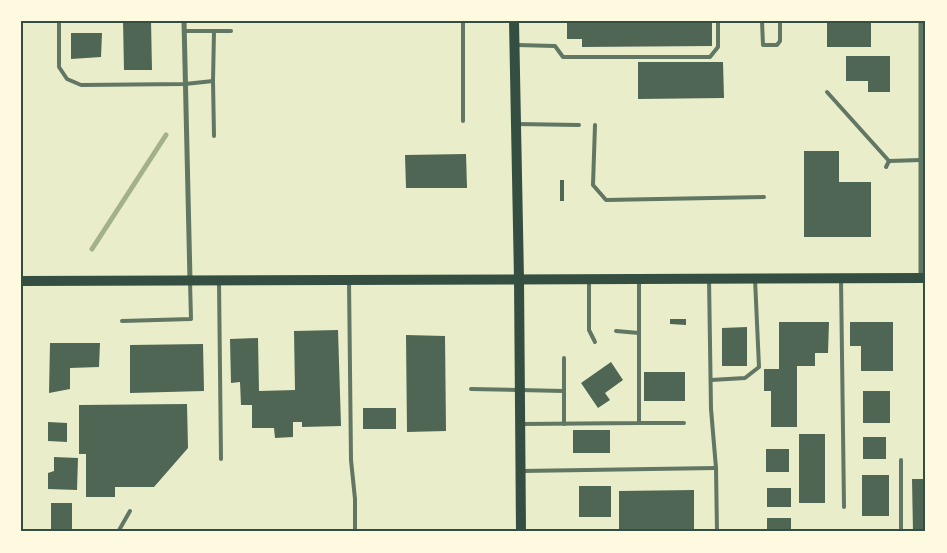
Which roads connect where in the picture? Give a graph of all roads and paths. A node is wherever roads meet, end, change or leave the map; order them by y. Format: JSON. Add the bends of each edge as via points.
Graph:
{"nodes":[{"id":1,"x":60,"y":21,"type":"edge"},
{"id":2,"x":184,"y":21,"type":"edge"},
{"id":3,"x":463,"y":21,"type":"edge"},
{"id":4,"x":514,"y":21,"type":"edge"},
{"id":5,"x":718,"y":21,"type":"edge"},
{"id":6,"x":762,"y":21,"type":"edge"},
{"id":7,"x":780,"y":21,"type":"edge"},
{"id":8,"x":921,"y":21,"type":"edge"},
{"id":9,"x":184,"y":31,"type":"junction"},
{"id":10,"x":214,"y":31,"type":"junction"},
{"id":11,"x":231,"y":31,"type":"dead end"},
{"id":12,"x":514,"y":45,"type":"junction"},
{"id":13,"x":923,"y":66,"type":"edge"},
{"id":14,"x":213,"y":81,"type":"junction"},
{"id":15,"x":185,"y":84,"type":"junction"},
{"id":16,"x":827,"y":92,"type":"dead end"},
{"id":17,"x":463,"y":121,"type":"dead end"},
{"id":18,"x":515,"y":124,"type":"junction"},
{"id":19,"x":579,"y":125,"type":"dead end"},
{"id":20,"x":595,"y":125,"type":"dead end"},
{"id":21,"x":214,"y":136,"type":"dead end"},
{"id":22,"x":921,"y":160,"type":"junction"},
{"id":23,"x":889,"y":161,"type":"junction"},
{"id":24,"x":886,"y":167,"type":"dead end"},
{"id":25,"x":764,"y":197,"type":"dead end"},
{"id":26,"x":841,"y":278,"type":"junction"},
{"id":27,"x":924,"y":278,"type":"edge"},
{"id":28,"x":519,"y":279,"type":"junction"},
{"id":29,"x":589,"y":279,"type":"junction"},
{"id":30,"x":639,"y":279,"type":"junction"},
{"id":31,"x":709,"y":279,"type":"junction"},
{"id":32,"x":755,"y":279,"type":"junction"},
{"id":33,"x":349,"y":280,"type":"junction"},
{"id":34,"x":21,"y":281,"type":"edge"},
{"id":35,"x":190,"y":281,"type":"junction"},
{"id":36,"x":219,"y":281,"type":"junction"},
{"id":37,"x":122,"y":321,"type":"dead end"},
{"id":38,"x":616,"y":331,"type":"dead end"},
{"id":39,"x":639,"y":333,"type":"junction"},
{"id":40,"x":595,"y":342,"type":"dead end"},
{"id":41,"x":564,"y":358,"type":"dead end"},
{"id":42,"x":711,"y":380,"type":"junction"},
{"id":43,"x":471,"y":390,"type":"dead end"},
{"id":44,"x":520,"y":391,"type":"junction"},
{"id":45,"x":564,"y":391,"type":"junction"},
{"id":46,"x":639,"y":423,"type":"junction"},
{"id":47,"x":684,"y":423,"type":"dead end"},
{"id":48,"x":521,"y":424,"type":"junction"},
{"id":49,"x":564,"y":424,"type":"junction"},
{"id":50,"x":221,"y":460,"type":"dead end"},
{"id":51,"x":901,"y":460,"type":"dead end"},
{"id":52,"x":716,"y":468,"type":"junction"},
{"id":53,"x":521,"y":472,"type":"junction"},
{"id":54,"x":844,"y":507,"type":"dead end"},
{"id":55,"x":130,"y":511,"type":"dead end"},
{"id":56,"x":118,"y":532,"type":"edge"},
{"id":57,"x":355,"y":532,"type":"edge"},
{"id":58,"x":521,"y":532,"type":"edge"},
{"id":59,"x":717,"y":532,"type":"edge"},
{"id":60,"x":901,"y":532,"type":"edge"}],
"edges":[{"from":1,"to":15,"type":"lane","via":[[59,67],[67,79],[81,85]]},
{"from":2,"to":9,"type":"street"},
{"from":3,"to":17,"type":"lane"},
{"from":4,"to":12,"type":"main road"},
{"from":5,"to":12,"type":"lane","via":[[718,47],[710,57],[563,57],[555,46]]},
{"from":6,"to":7,"type":"lane","via":[[763,45],[777,45],[780,41]]},
{"from":8,"to":13,"type":"street"},
{"from":9,"to":10,"type":"lane"},
{"from":9,"to":15,"type":"street"},
{"from":10,"to":11,"type":"lane"},
{"from":10,"to":14,"type":"lane"},
{"from":12,"to":18,"type":"main road"},
{"from":13,"to":22,"type":"street"},
{"from":14,"to":15,"type":"lane"},
{"from":14,"to":21,"type":"lane"},
{"from":15,"to":35,"type":"street"},
{"from":16,"to":23,"type":"lane"},
{"from":18,"to":19,"type":"lane"},
{"from":18,"to":28,"type":"main road"},
{"from":20,"to":25,"type":"lane","via":[[593,185],[606,200]]},
{"from":22,"to":23,"type":"lane"},
{"from":22,"to":27,"type":"street"},
{"from":23,"to":24,"type":"lane"},
{"from":26,"to":27,"type":"main road"},
{"from":26,"to":32,"type":"main road"},
{"from":26,"to":54,"type":"lane"},
{"from":28,"to":29,"type":"main road"},
{"from":28,"to":33,"type":"main road"},
{"from":28,"to":44,"type":"main road"},
{"from":29,"to":30,"type":"main road"},
{"from":29,"to":40,"type":"lane","via":[[589,330]]},
{"from":30,"to":31,"type":"main road"},
{"from":30,"to":39,"type":"lane"},
{"from":31,"to":32,"type":"main road"},
{"from":31,"to":42,"type":"lane"},
{"from":32,"to":42,"type":"lane","via":[[759,367],[745,378]]},
{"from":33,"to":36,"type":"main road"},
{"from":33,"to":57,"type":"lane"},
{"from":34,"to":35,"type":"main road"},
{"from":35,"to":36,"type":"main road"},
{"from":35,"to":37,"type":"lane","via":[[192,319]]},
{"from":36,"to":50,"type":"lane"},
{"from":38,"to":39,"type":"lane"},
{"from":39,"to":46,"type":"lane"},
{"from":41,"to":45,"type":"lane"},
{"from":42,"to":52,"type":"lane"},
{"from":43,"to":44,"type":"lane"},
{"from":44,"to":45,"type":"lane"},
{"from":44,"to":48,"type":"main road"},
{"from":45,"to":49,"type":"lane"},
{"from":46,"to":47,"type":"lane"},
{"from":46,"to":49,"type":"lane"},
{"from":48,"to":49,"type":"lane"},
{"from":48,"to":53,"type":"main road"},
{"from":51,"to":60,"type":"lane"},
{"from":52,"to":53,"type":"lane"},
{"from":52,"to":59,"type":"lane"},
{"from":53,"to":58,"type":"main road"},
{"from":55,"to":56,"type":"lane"}]}
